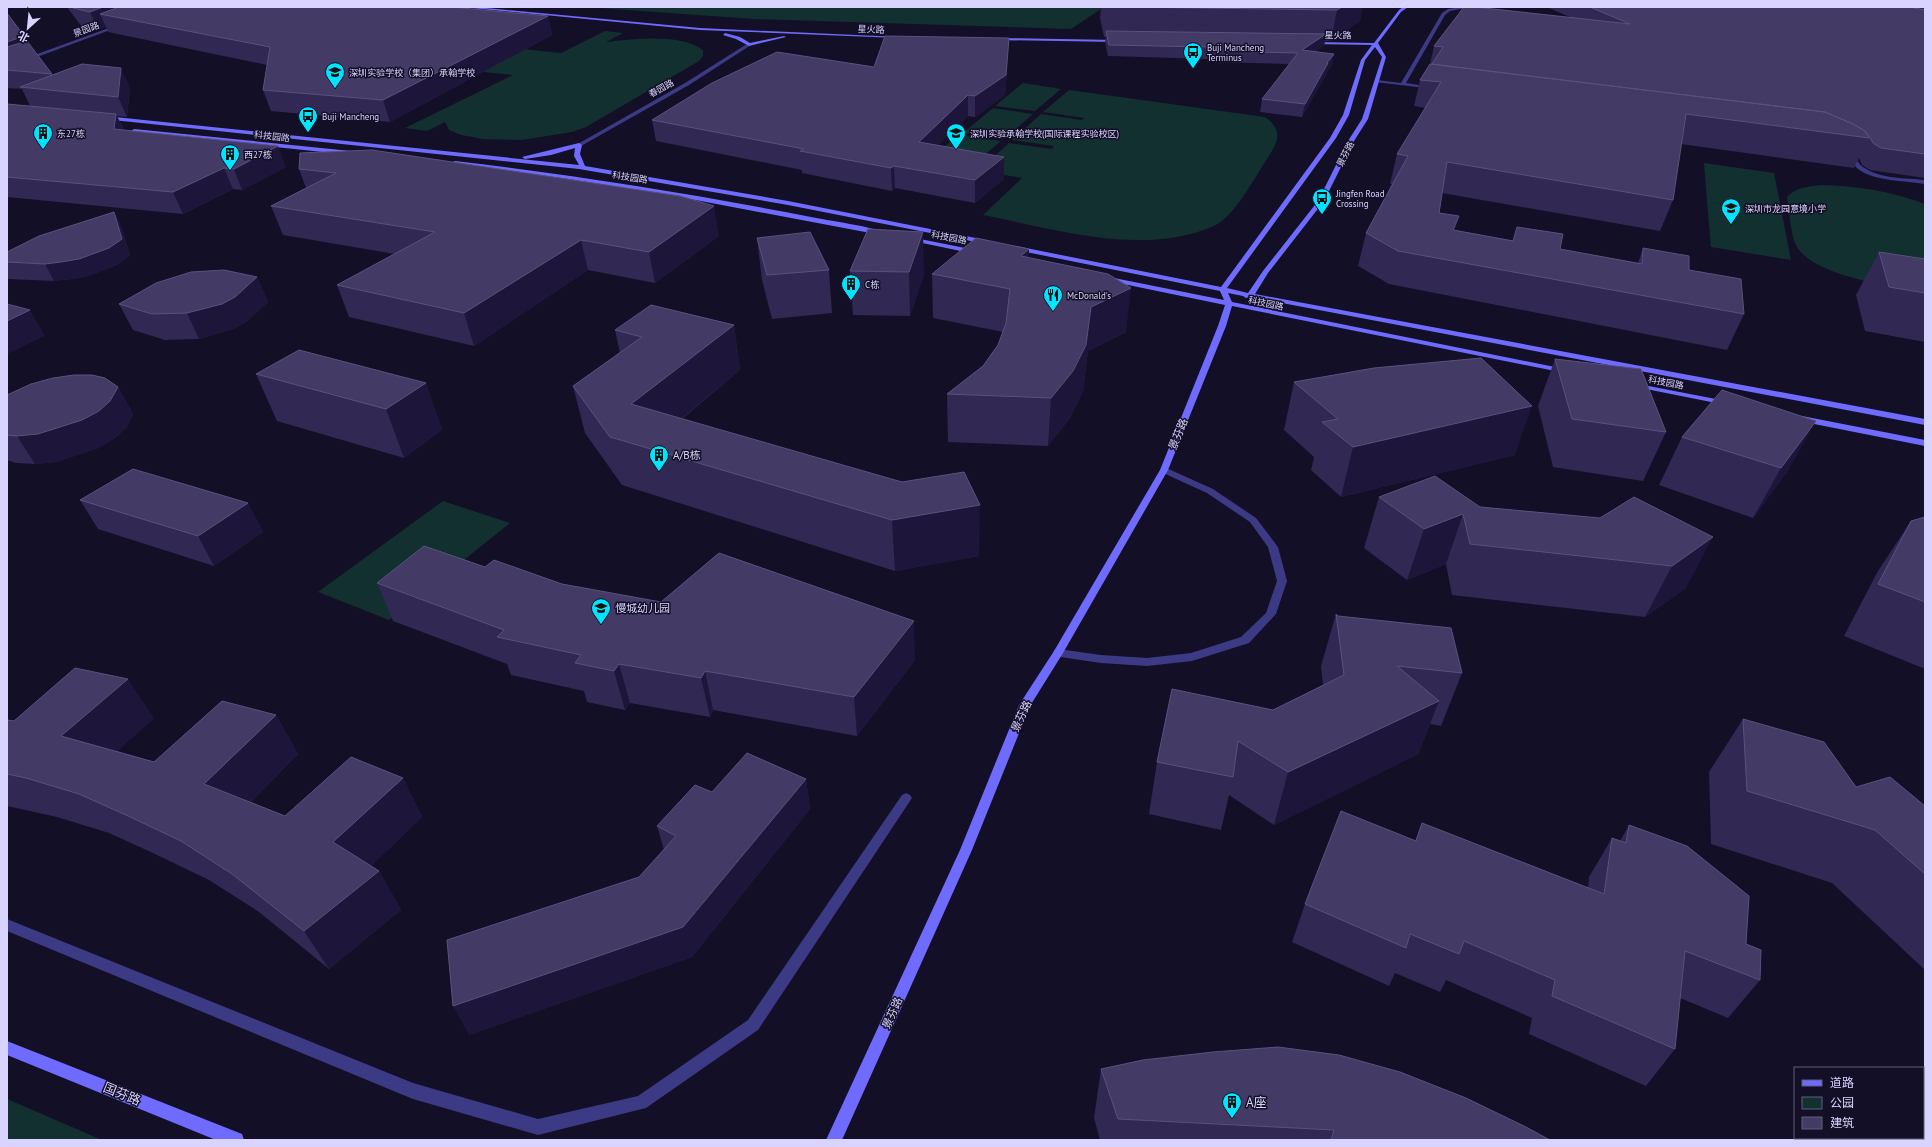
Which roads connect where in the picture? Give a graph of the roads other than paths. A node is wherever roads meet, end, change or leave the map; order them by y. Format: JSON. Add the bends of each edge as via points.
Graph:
{"nodes":[{"id":1,"x":462,"y":7,"type":"edge"},
{"id":2,"x":1406,"y":7,"type":"edge"},
{"id":3,"x":1470,"y":7,"type":"edge"},
{"id":4,"x":127,"y":23,"type":"edge"},
{"id":5,"x":700,"y":29,"type":"junction"},
{"id":6,"x":811,"y":35,"type":"junction"},
{"id":7,"x":903,"y":37,"type":"edge"},
{"id":8,"x":990,"y":39,"type":"edge"},
{"id":9,"x":1122,"y":41,"type":"edge"},
{"id":10,"x":1305,"y":43,"type":"edge"},
{"id":11,"x":1376,"y":44,"type":"junction"},
{"id":12,"x":749,"y":45,"type":"junction"},
{"id":13,"x":7,"y":67,"type":"edge"},
{"id":14,"x":1377,"y":80,"type":"junction"},
{"id":15,"x":1403,"y":84,"type":"junction"},
{"id":16,"x":1442,"y":89,"type":"edge"},
{"id":17,"x":100,"y":117,"type":"edge"},
{"id":18,"x":126,"y":130,"type":"edge"},
{"id":19,"x":579,"y":144,"type":"junction"},
{"id":20,"x":1842,"y":150,"type":"edge"},
{"id":21,"x":362,"y":154,"type":"edge"},
{"id":22,"x":507,"y":160,"type":"junction"},
{"id":23,"x":444,"y":162,"type":"edge"},
{"id":24,"x":583,"y":168,"type":"junction"},
{"id":25,"x":1925,"y":182,"type":"edge"},
{"id":26,"x":886,"y":234,"type":"edge"},
{"id":27,"x":902,"y":237,"type":"edge"},
{"id":28,"x":997,"y":244,"type":"edge"},
{"id":29,"x":1012,"y":247,"type":"edge"},
{"id":30,"x":979,"y":253,"type":"edge"},
{"id":31,"x":1096,"y":276,"type":"edge"},
{"id":32,"x":1223,"y":289,"type":"junction"},
{"id":33,"x":1251,"y":294,"type":"junction"},
{"id":34,"x":1229,"y":304,"type":"junction"},
{"id":35,"x":1572,"y":373,"type":"edge"},
{"id":36,"x":1627,"y":384,"type":"edge"},
{"id":37,"x":1737,"y":406,"type":"edge"},
{"id":38,"x":1792,"y":416,"type":"edge"},
{"id":39,"x":1925,"y":422,"type":"edge"},
{"id":40,"x":1925,"y":443,"type":"edge"},
{"id":41,"x":1164,"y":470,"type":"junction"},
{"id":42,"x":1058,"y":653,"type":"junction"},
{"id":43,"x":906,"y":798,"type":"dead end"},
{"id":44,"x":7,"y":925,"type":"edge"},
{"id":45,"x":7,"y":1048,"type":"edge"},
{"id":46,"x":236,"y":1140,"type":"edge"},
{"id":47,"x":834,"y":1140,"type":"edge"}],
"edges":[{"from":1,"to":5,"type":"street","name":"星火路"},
{"from":2,"to":11,"type":"street","name":"景芬路","via":[[1400,11]]},
{"from":3,"to":15,"type":"street","via":[[1449,10],[1443,14]]},
{"from":4,"to":13,"type":"street","name":"景园路"},
{"from":5,"to":6,"type":"street","name":"星火路"},
{"from":5,"to":12,"type":"street","via":[[729,35]]},
{"from":6,"to":7,"type":"street","name":"星火路"},
{"from":6,"to":12,"type":"street","name":"春园路"},
{"from":8,"to":9,"type":"street"},
{"from":10,"to":11,"type":"street","name":"星火路"},
{"from":11,"to":14,"type":"street","name":"景芬路","via":[[1384,57]]},
{"from":11,"to":32,"type":"street","name":"景芬路","via":[[1363,60],[1346,115],[1333,138]]},
{"from":12,"to":19,"type":"street","name":"春园路","via":[[688,84]]},
{"from":14,"to":15,"type":"street"},
{"from":14,"to":33,"type":"street","name":"景芬路","via":[[1365,119],[1351,141],[1322,201],[1265,272]]},
{"from":15,"to":16,"type":"street"},
{"from":17,"to":22,"type":"street","name":"科技园路"},
{"from":18,"to":21,"type":"street","name":"科技园路"},
{"from":19,"to":22,"type":"street","name":"春园路","via":[[551,153]]},
{"from":19,"to":24,"type":"street","via":[[576,151]]},
{"from":20,"to":25,"type":"street","via":[[1855,158],[1858,167],[1867,172]]},
{"from":22,"to":24,"type":"street","name":"科技园路"},
{"from":23,"to":26,"type":"street","name":"科技园路","via":[[535,171],[653,190]]},
{"from":24,"to":28,"type":"street","name":"科技园路","via":[[788,203]]},
{"from":27,"to":30,"type":"street","name":"科技园路"},
{"from":29,"to":32,"type":"street","name":"科技园路"},
{"from":31,"to":34,"type":"street","name":"科技园路"},
{"from":32,"to":33,"type":"street","name":"科技园路"},
{"from":32,"to":34,"type":"street"},
{"from":33,"to":34,"type":"street"},
{"from":33,"to":39,"type":"street","name":"科技园路"},
{"from":34,"to":35,"type":"street","name":"科技园路"},
{"from":34,"to":41,"type":"street","name":"景芬路"},
{"from":36,"to":37,"type":"street","name":"科技园路"},
{"from":38,"to":40,"type":"street"},
{"from":41,"to":42,"type":"street","name":"景芬路"},
{"from":41,"to":42,"type":"street","via":[[1210,491],[1253,520],[1273,547],[1282,581],[1271,614],[1245,640],[1192,657],[1147,662]]},
{"from":42,"to":47,"type":"street","name":"景芬路","via":[[1025,705],[966,850]]},
{"from":43,"to":44,"type":"street","via":[[753,1025],[641,1103],[538,1127],[413,1091]]},
{"from":45,"to":46,"type":"street","name":"国芬路"}]}
